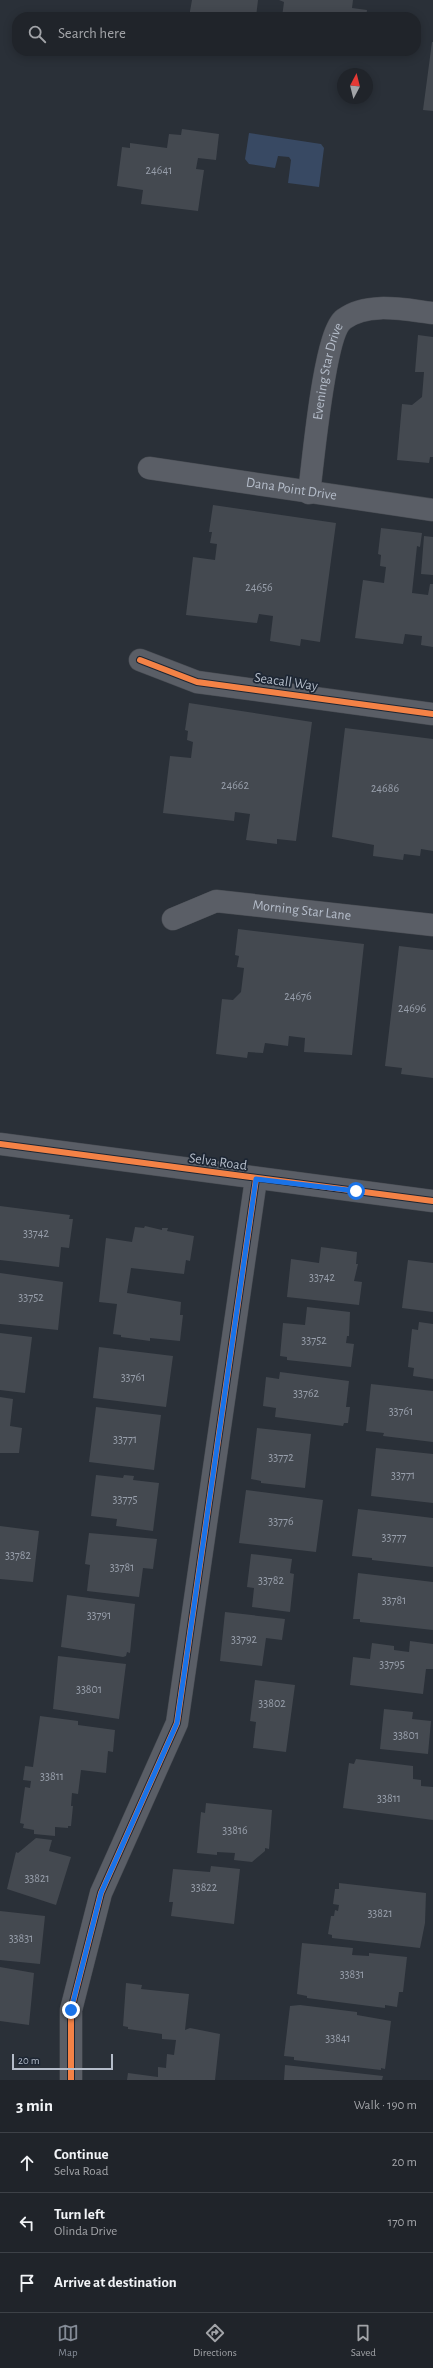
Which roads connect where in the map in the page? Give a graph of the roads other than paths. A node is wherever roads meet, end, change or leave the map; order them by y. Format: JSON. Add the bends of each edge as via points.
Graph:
{"nodes":[{"id":1,"x":433,"y":313,"type":"edge"},
{"id":2,"x":149,"y":468,"type":"dead end"},
{"id":3,"x":309,"y":493,"type":"junction"},
{"id":4,"x":433,"y":510,"type":"edge"},
{"id":5,"x":140,"y":660,"type":"dead end"},
{"id":6,"x":433,"y":714,"type":"edge"},
{"id":7,"x":173,"y":919,"type":"dead end"},
{"id":8,"x":433,"y":925,"type":"edge"},
{"id":9,"x":0,"y":1144,"type":"edge"},
{"id":10,"x":256,"y":1179,"type":"junction"},
{"id":11,"x":433,"y":1201,"type":"edge"},
{"id":12,"x":71,"y":2080,"type":"edge"}],
"edges":[{"from":1,"to":3,"type":"street","name":"Evening Star Drive","via":[[380,308],[358,312],[343,319],[332,339],[327,361]]},
{"from":2,"to":3,"type":"street","name":"Dana Point Drive"},
{"from":3,"to":4,"type":"street","name":"Dana Point Drive"},
{"from":5,"to":6,"type":"street","name":"Seacall Way","via":[[197,682]]},
{"from":7,"to":8,"type":"street","name":"Morning Star Lane","via":[[216,901]]},
{"from":9,"to":10,"type":"street","name":"Selva Road"},
{"from":10,"to":11,"type":"street","name":"Selva Road"},
{"from":10,"to":12,"type":"street","via":[[177,1723],[101,1893],[71,2010]]}]}
